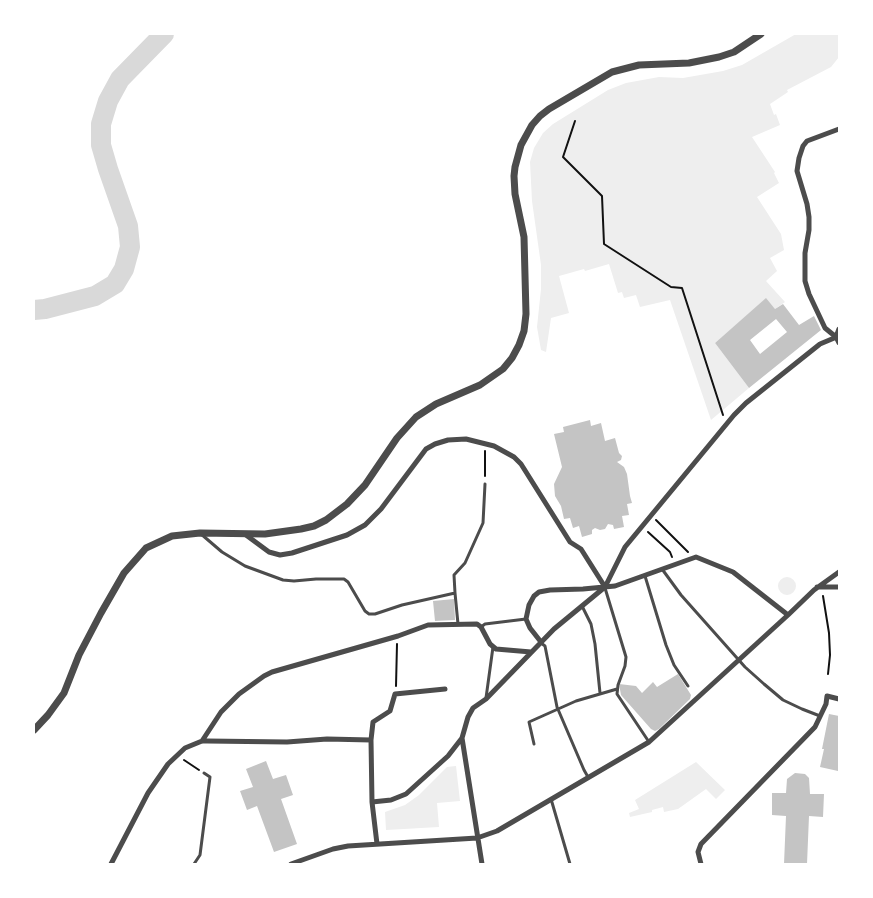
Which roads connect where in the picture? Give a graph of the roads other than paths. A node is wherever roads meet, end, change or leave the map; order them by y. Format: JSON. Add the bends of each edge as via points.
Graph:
{"nodes":[{"id":1,"x":760,"y":34,"type":"edge"},
{"id":2,"x":839,"y":129,"type":"edge"},
{"id":3,"x":839,"y":329,"type":"edge"},
{"id":4,"x":838,"y":337,"type":"edge"},
{"id":5,"x":839,"y":343,"type":"edge"},
{"id":6,"x":484,"y":484,"type":"road end"},
{"id":7,"x":200,"y":533,"type":"junction"},
{"id":8,"x":246,"y":535,"type":"junction"},
{"id":9,"x":662,"y":569,"type":"junction"},
{"id":10,"x":839,"y":572,"type":"edge"},
{"id":11,"x":645,"y":575,"type":"junction"},
{"id":12,"x":605,"y":587,"type":"junction"},
{"id":13,"x":817,"y":587,"type":"junction"},
{"id":14,"x":839,"y":587,"type":"edge"},
{"id":15,"x":583,"y":589,"type":"junction"},
{"id":16,"x":455,"y":593,"type":"junction"},
{"id":17,"x":584,"y":604,"type":"junction"},
{"id":18,"x":788,"y":615,"type":"junction"},
{"id":19,"x":526,"y":619,"type":"junction"},
{"id":20,"x":458,"y":624,"type":"junction"},
{"id":21,"x":482,"y":627,"type":"junction"},
{"id":22,"x":541,"y":642,"type":"junction"},
{"id":23,"x":493,"y":647,"type":"junction"},
{"id":24,"x":531,"y":652,"type":"junction"},
{"id":25,"x":740,"y":658,"type":"junction"},
{"id":26,"x":688,"y":686,"type":"dead end"},
{"id":27,"x":445,"y":689,"type":"dead end"},
{"id":28,"x":617,"y":689,"type":"junction"},
{"id":29,"x":600,"y":693,"type":"junction"},
{"id":30,"x":486,"y":699,"type":"junction"},
{"id":31,"x":839,"y":699,"type":"edge"},
{"id":32,"x":559,"y":709,"type":"junction"},
{"id":33,"x":821,"y":716,"type":"junction"},
{"id":34,"x":34,"y":730,"type":"edge"},
{"id":35,"x":462,"y":738,"type":"junction"},
{"id":36,"x":370,"y":740,"type":"junction"},
{"id":37,"x":202,"y":741,"type":"junction"},
{"id":38,"x":649,"y":742,"type":"junction"},
{"id":39,"x":534,"y":744,"type":"dead end"},
{"id":40,"x":204,"y":773,"type":"road end"},
{"id":41,"x":588,"y":777,"type":"junction"},
{"id":42,"x":551,"y":799,"type":"junction"},
{"id":43,"x":372,"y":802,"type":"junction"},
{"id":44,"x":477,"y":838,"type":"junction"},
{"id":45,"x":377,"y":844,"type":"junction"},
{"id":46,"x":115,"y":858,"type":"junction"},
{"id":47,"x":111,"y":864,"type":"edge"},
{"id":48,"x":118,"y":864,"type":"edge"},
{"id":49,"x":194,"y":864,"type":"edge"},
{"id":50,"x":291,"y":864,"type":"edge"},
{"id":51,"x":482,"y":864,"type":"edge"},
{"id":52,"x":570,"y":864,"type":"edge"},
{"id":53,"x":701,"y":864,"type":"edge"}],
"edges":[{"from":1,"to":8,"type":"street","via":[[734,52],[719,57],[689,63],[639,65],[612,72],[540,116],[521,145],[514,176],[524,237],[526,314],[524,331],[512,358],[494,377],[416,417],[364,485],[333,516],[301,529]]},
{"from":2,"to":4,"type":"street","via":[[807,140],[797,170],[809,217],[805,280],[825,328]]},
{"from":3,"to":4,"type":"street"},
{"from":4,"to":5,"type":"street"},
{"from":4,"to":12,"type":"street","via":[[820,344],[753,397],[725,426],[626,547]]},
{"from":6,"to":16,"type":"lane","via":[[483,523],[465,564],[454,575]]},
{"from":7,"to":8,"type":"street"},
{"from":7,"to":16,"type":"lane","via":[[245,566],[278,579],[294,582],[346,580],[369,614]]},
{"from":7,"to":34,"type":"street","via":[[165,538],[146,548],[135,559],[89,634],[64,693]]},
{"from":8,"to":12,"type":"street","via":[[268,552],[280,555],[338,539],[357,530],[374,516],[426,449],[457,439],[484,443],[506,451],[521,464],[570,542],[581,548]]},
{"from":9,"to":11,"type":"street"},
{"from":9,"to":18,"type":"street","via":[[698,557],[732,572]]},
{"from":9,"to":25,"type":"lane","via":[[681,595]]},
{"from":10,"to":13,"type":"street"},
{"from":11,"to":12,"type":"street"},
{"from":11,"to":26,"type":"lane","via":[[666,645]]},
{"from":12,"to":15,"type":"street"},
{"from":12,"to":17,"type":"street"},
{"from":12,"to":28,"type":"lane","via":[[626,660]]},
{"from":13,"to":14,"type":"street"},
{"from":13,"to":18,"type":"street"},
{"from":15,"to":17,"type":"street"},
{"from":15,"to":19,"type":"street","via":[[539,592],[529,605]]},
{"from":16,"to":20,"type":"lane"},
{"from":17,"to":22,"type":"street"},
{"from":17,"to":29,"type":"lane","via":[[595,644]]},
{"from":18,"to":25,"type":"street"},
{"from":19,"to":21,"type":"lane"},
{"from":19,"to":22,"type":"street"},
{"from":20,"to":21,"type":"street"},
{"from":20,"to":37,"type":"street","via":[[428,625],[272,672],[239,694],[221,712]]},
{"from":21,"to":23,"type":"street"},
{"from":22,"to":24,"type":"street"},
{"from":22,"to":32,"type":"lane","via":[[545,646]]},
{"from":23,"to":24,"type":"street"},
{"from":23,"to":30,"type":"lane"},
{"from":24,"to":30,"type":"street"},
{"from":25,"to":33,"type":"lane","via":[[745,667],[783,700]]},
{"from":25,"to":38,"type":"street"},
{"from":27,"to":36,"type":"street","via":[[396,693],[390,711],[373,722]]},
{"from":28,"to":29,"type":"lane"},
{"from":28,"to":38,"type":"lane","via":[[618,697]]},
{"from":29,"to":32,"type":"lane"},
{"from":30,"to":35,"type":"street","via":[[470,712]]},
{"from":31,"to":33,"type":"street","via":[[826,696]]},
{"from":32,"to":39,"type":"lane","via":[[529,722]]},
{"from":32,"to":41,"type":"lane"},
{"from":33,"to":53,"type":"street","via":[[815,727],[699,846]]},
{"from":35,"to":43,"type":"street","via":[[413,789],[398,797]]},
{"from":35,"to":44,"type":"street"},
{"from":36,"to":37,"type":"street"},
{"from":36,"to":43,"type":"street"},
{"from":37,"to":46,"type":"street","via":[[176,755],[148,793]]},
{"from":38,"to":41,"type":"street"},
{"from":40,"to":49,"type":"lane","via":[[210,777],[200,855]]},
{"from":41,"to":42,"type":"street"},
{"from":42,"to":44,"type":"street","via":[[497,831]]},
{"from":42,"to":52,"type":"lane"},
{"from":43,"to":45,"type":"street"},
{"from":44,"to":45,"type":"street"},
{"from":44,"to":51,"type":"street"},
{"from":45,"to":50,"type":"street","via":[[333,849]]},
{"from":46,"to":47,"type":"street"},
{"from":46,"to":48,"type":"street"}]}
